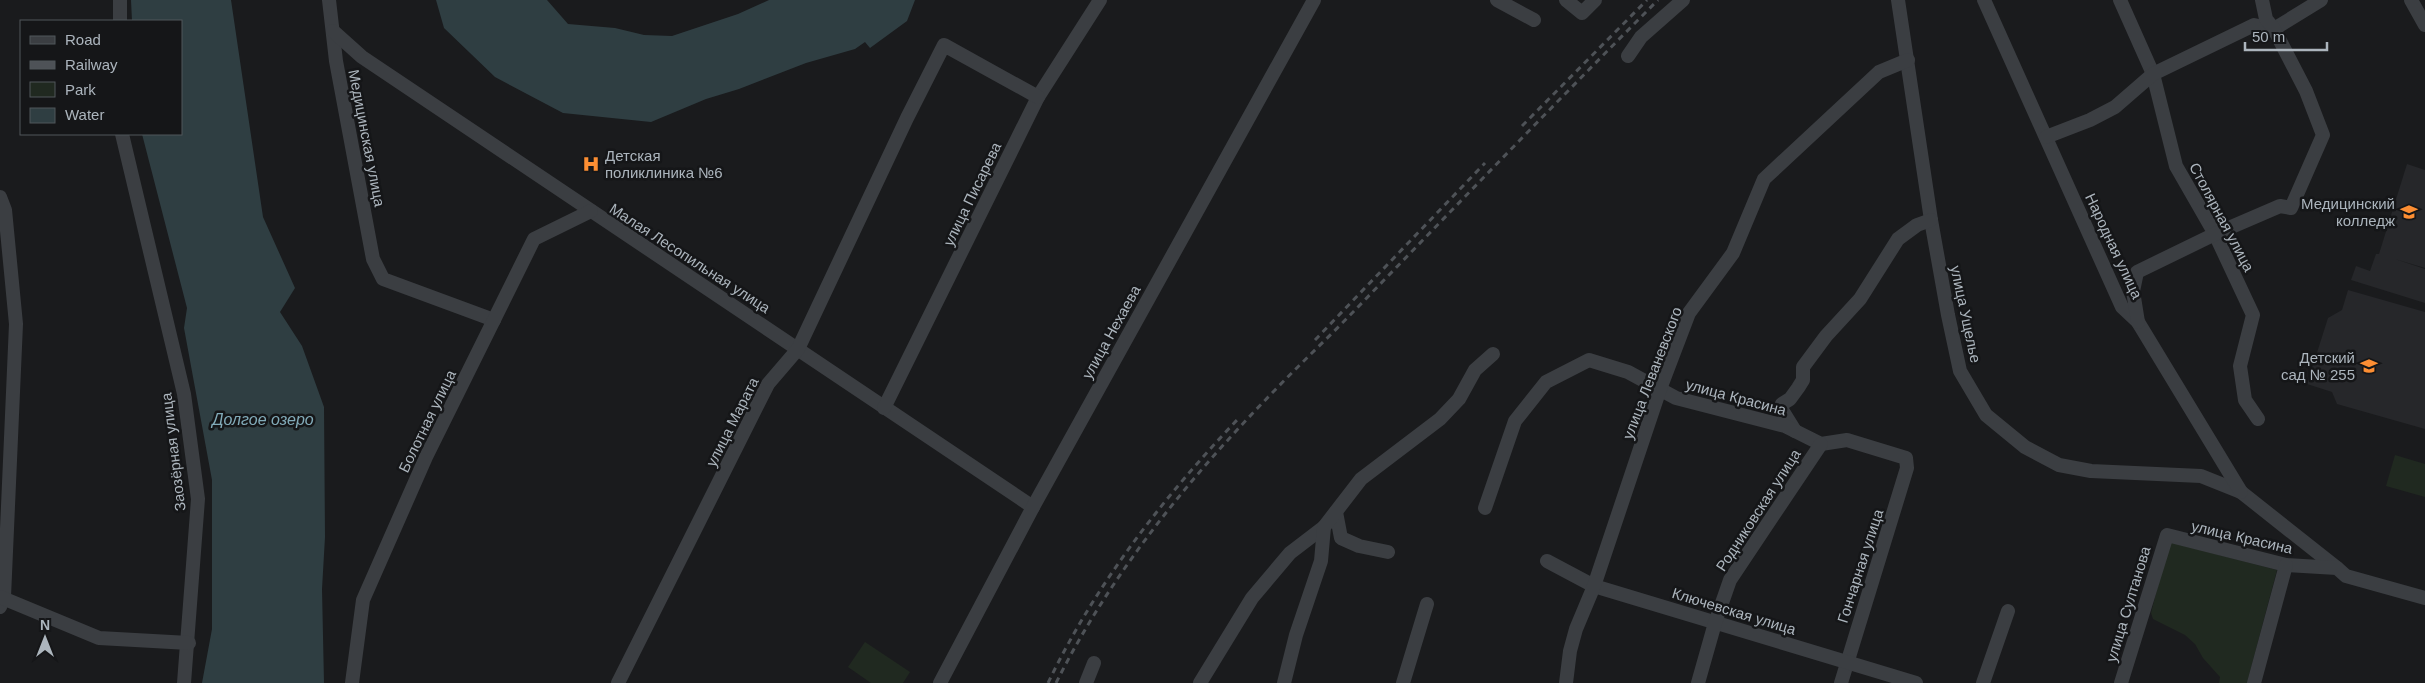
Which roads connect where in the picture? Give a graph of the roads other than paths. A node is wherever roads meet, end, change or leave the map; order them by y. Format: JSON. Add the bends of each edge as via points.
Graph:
{"nodes":[{"id":1,"x":120,"y":0,"type":"edge"},
{"id":2,"x":329,"y":0,"type":"edge"},
{"id":3,"x":1100,"y":0,"type":"edge"},
{"id":4,"x":1314,"y":0,"type":"edge"},
{"id":5,"x":1497,"y":0,"type":"edge"},
{"id":6,"x":1566,"y":0,"type":"edge"},
{"id":7,"x":1595,"y":0,"type":"edge"},
{"id":8,"x":1683,"y":0,"type":"edge"},
{"id":9,"x":1898,"y":0,"type":"edge"},
{"id":10,"x":1984,"y":0,"type":"edge"},
{"id":11,"x":2120,"y":0,"type":"edge"},
{"id":12,"x":2262,"y":0,"type":"edge"},
{"id":13,"x":2321,"y":0,"type":"edge"},
{"id":14,"x":2411,"y":0,"type":"edge"},
{"id":15,"x":120,"y":20,"type":"edge"},
{"id":16,"x":1534,"y":20,"type":"dead end"},
{"id":17,"x":2425,"y":25,"type":"edge"},
{"id":18,"x":333,"y":30,"type":"junction"},
{"id":19,"x":2274,"y":30,"type":"junction"},
{"id":20,"x":1628,"y":56,"type":"dead end"},
{"id":21,"x":1908,"y":60,"type":"junction"},
{"id":22,"x":2153,"y":74,"type":"junction"},
{"id":23,"x":1038,"y":97,"type":"junction"},
{"id":24,"x":122,"y":135,"type":"edge"},
{"id":25,"x":2046,"y":137,"type":"junction"},
{"id":26,"x":0,"y":198,"type":"edge"},
{"id":27,"x":590,"y":211,"type":"junction"},
{"id":28,"x":1931,"y":220,"type":"junction"},
{"id":29,"x":2215,"y":234,"type":"junction"},
{"id":30,"x":494,"y":320,"type":"junction"},
{"id":31,"x":2138,"y":322,"type":"junction"},
{"id":32,"x":798,"y":349,"type":"junction"},
{"id":33,"x":1493,"y":354,"type":"dead end"},
{"id":34,"x":1660,"y":389,"type":"junction"},
{"id":35,"x":884,"y":408,"type":"junction"},
{"id":36,"x":2258,"y":419,"type":"dead end"},
{"id":37,"x":1795,"y":431,"type":"junction"},
{"id":38,"x":1821,"y":444,"type":"junction"},
{"id":39,"x":2241,"y":492,"type":"junction"},
{"id":40,"x":1034,"y":507,"type":"junction"},
{"id":41,"x":1485,"y":508,"type":"dead end"},
{"id":42,"x":1336,"y":512,"type":"junction"},
{"id":43,"x":1324,"y":526,"type":"junction"},
{"id":44,"x":2167,"y":536,"type":"joint"},
{"id":45,"x":1388,"y":552,"type":"dead end"},
{"id":46,"x":1547,"y":560,"type":"dead end"},
{"id":47,"x":2286,"y":566,"type":"junction"},
{"id":48,"x":2337,"y":568,"type":"junction"},
{"id":49,"x":1594,"y":586,"type":"junction"},
{"id":50,"x":2425,"y":598,"type":"edge"},
{"id":51,"x":1,"y":600,"type":"edge"},
{"id":52,"x":1427,"y":604,"type":"dead end"},
{"id":53,"x":2008,"y":611,"type":"dead end"},
{"id":54,"x":1715,"y":623,"type":"junction"},
{"id":55,"x":189,"y":643,"type":"junction"},
{"id":56,"x":1846,"y":661,"type":"junction"},
{"id":57,"x":1094,"y":663,"type":"dead end"},
{"id":58,"x":184,"y":683,"type":"edge"},
{"id":59,"x":352,"y":683,"type":"edge"},
{"id":60,"x":618,"y":683,"type":"edge"},
{"id":61,"x":940,"y":683,"type":"edge"},
{"id":62,"x":1086,"y":683,"type":"edge"},
{"id":63,"x":1200,"y":683,"type":"edge"},
{"id":64,"x":1284,"y":683,"type":"edge"},
{"id":65,"x":1403,"y":683,"type":"edge"},
{"id":66,"x":1566,"y":683,"type":"edge"},
{"id":67,"x":1698,"y":683,"type":"edge"},
{"id":68,"x":1840,"y":683,"type":"edge"},
{"id":69,"x":1916,"y":683,"type":"edge"},
{"id":70,"x":1983,"y":683,"type":"edge"},
{"id":71,"x":2121,"y":683,"type":"edge"},
{"id":72,"x":2254,"y":683,"type":"edge"}],
"edges":[{"from":1,"to":15,"type":"street"},
{"from":2,"to":18,"type":"street","name":"Медицинская улица"},
{"from":3,"to":23,"type":"street","name":"улица Писарева"},
{"from":4,"to":40,"type":"street","name":"улица Нехаева"},
{"from":5,"to":16,"type":"street"},
{"from":6,"to":7,"type":"street","via":[[1582,13]]},
{"from":8,"to":20,"type":"street","via":[[1641,37]]},
{"from":9,"to":21,"type":"street","name":"улица Ущелье"},
{"from":10,"to":25,"type":"street","name":"Народная улица"},
{"from":11,"to":22,"type":"street","name":"Столярная улица"},
{"from":12,"to":19,"type":"street","via":[[2266,19]]},
{"from":13,"to":19,"type":"street"},
{"from":14,"to":17,"type":"street"},
{"from":18,"to":27,"type":"street","name":"Малая Лесопильная улица","via":[[362,57]]},
{"from":18,"to":30,"type":"street","name":"Медицинская улица","via":[[373,259],[383,279]]},
{"from":19,"to":22,"type":"street","via":[[2254,24]]},
{"from":19,"to":29,"type":"street","via":[[2306,91],[2323,135],[2291,208],[2280,206]]},
{"from":21,"to":28,"type":"street","name":"улица Ущелье"},
{"from":21,"to":34,"type":"street","name":"улица Леваневского","via":[[1879,72],[1764,179],[1734,253],[1690,313]]},
{"from":22,"to":25,"type":"street","via":[[2115,107]]},
{"from":22,"to":29,"type":"street","name":"Столярная улица","via":[[2176,166]]},
{"from":23,"to":32,"type":"street","name":"улица Марата","via":[[944,45]]},
{"from":23,"to":35,"type":"street","name":"улица Писарева"},
{"from":24,"to":55,"type":"street","name":"Заозёрная улица","via":[[184,394],[198,499]]},
{"from":25,"to":31,"type":"street","name":"Народная улица","via":[[2122,307]]},
{"from":26,"to":51,"type":"street","via":[[5,210],[16,324]]},
{"from":27,"to":30,"type":"street","name":"Болотная улица","via":[[534,239]]},
{"from":27,"to":32,"type":"street","name":"Малая Лесопильная улица"},
{"from":28,"to":37,"type":"street","name":"Родниковская улица","via":[[1917,224],[1898,239],[1860,300],[1826,336],[1803,367],[1803,380],[1790,399],[1782,404],[1782,410]]},
{"from":28,"to":39,"type":"street","name":"улица Ущелье","via":[[1960,371],[1986,414],[2025,447],[2059,465],[2091,471],[2202,476]]},
{"from":29,"to":31,"type":"street","via":[[2138,272],[2133,291]]},
{"from":29,"to":36,"type":"street","name":"Столярная улица","via":[[2253,315],[2240,366],[2245,400]]},
{"from":30,"to":59,"type":"street","name":"Болотная улица","via":[[426,457],[363,600]]},
{"from":31,"to":39,"type":"street","name":"Народная улица"},
{"from":32,"to":35,"type":"street","name":"Малая Лесопильная улица"},
{"from":32,"to":60,"type":"street","name":"улица Марата","via":[[768,384]]},
{"from":33,"to":42,"type":"street","via":[[1475,370],[1459,399],[1440,419],[1362,479]]},
{"from":34,"to":37,"type":"street","name":"улица Красина","via":[[1676,398]]},
{"from":34,"to":41,"type":"street","name":"улица Красина","via":[[1628,372],[1589,360],[1546,382],[1515,421]]},
{"from":34,"to":49,"type":"street","name":"улица Леваневского"},
{"from":35,"to":40,"type":"street","name":"Малая Лесопильная улица"},
{"from":37,"to":38,"type":"street","name":"улица Красина"},
{"from":38,"to":54,"type":"street","name":"Родниковская улица","via":[[1730,580]]},
{"from":38,"to":56,"type":"street","name":"Гончарная улица","via":[[1847,440],[1906,458],[1907,468]]},
{"from":39,"to":48,"type":"street","name":"улица Ущелье"},
{"from":40,"to":61,"type":"street","name":"улица Нехаева"},
{"from":42,"to":43,"type":"street"},
{"from":42,"to":45,"type":"street","via":[[1341,538],[1359,546]]},
{"from":43,"to":63,"type":"street","via":[[1290,553],[1252,598]]},
{"from":43,"to":64,"type":"street","via":[[1321,561]]},
{"from":44,"to":47,"type":"street","name":"улица Красина"},
{"from":44,"to":71,"type":"street","name":"улица Султанова"},
{"from":46,"to":49,"type":"street","name":"Ключевская улица"},
{"from":47,"to":48,"type":"street","name":"улица Красина"},
{"from":47,"to":72,"type":"street"},
{"from":48,"to":50,"type":"street","name":"улица Красина","via":[[2346,576]]},
{"from":49,"to":54,"type":"street","name":"Ключевская улица"},
{"from":49,"to":66,"type":"street","name":"улица Леваневского","via":[[1576,629]]},
{"from":51,"to":55,"type":"street","via":[[99,638]]},
{"from":52,"to":65,"type":"street"},
{"from":53,"to":70,"type":"street"},
{"from":54,"to":56,"type":"street","name":"Ключевская улица"},
{"from":54,"to":67,"type":"street","name":"Родниковская улица"},
{"from":55,"to":58,"type":"street","name":"Заозёрная улица"},
{"from":56,"to":68,"type":"street","name":"Гончарная улица"},
{"from":56,"to":69,"type":"street","name":"Ключевская улица"},
{"from":57,"to":62,"type":"street"}]}
